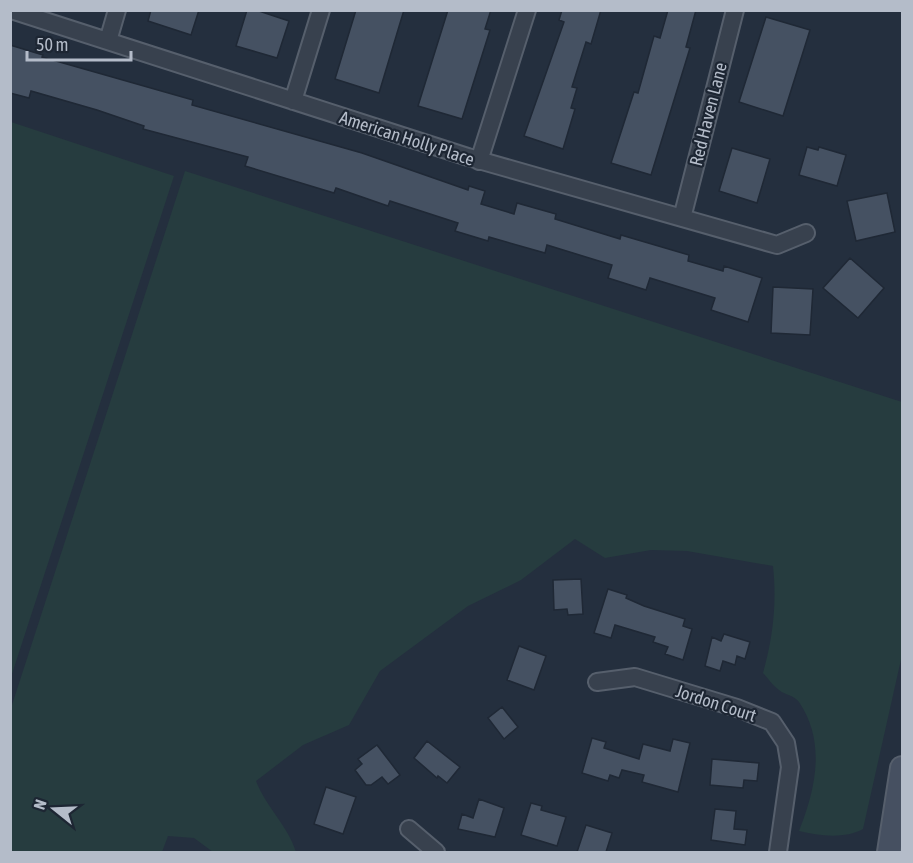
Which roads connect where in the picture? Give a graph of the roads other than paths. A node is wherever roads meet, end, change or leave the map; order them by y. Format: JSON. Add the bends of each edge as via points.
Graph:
{"nodes":[{"id":1,"x":11,"y":10,"type":"edge"},
{"id":2,"x":117,"y":10,"type":"edge"},
{"id":3,"x":321,"y":10,"type":"edge"},
{"id":4,"x":527,"y":10,"type":"edge"},
{"id":5,"x":735,"y":10,"type":"edge"},
{"id":6,"x":108,"y":41,"type":"junction"},
{"id":7,"x":292,"y":101,"type":"junction"},
{"id":8,"x":479,"y":160,"type":"junction"},
{"id":9,"x":682,"y":218,"type":"junction"},
{"id":10,"x":806,"y":233,"type":"dead end"},
{"id":11,"x":597,"y":682,"type":"dead end"},
{"id":12,"x":903,"y":768,"type":"edge"},
{"id":13,"x":409,"y":830,"type":"dead end"},
{"id":14,"x":435,"y":852,"type":"edge"},
{"id":15,"x":778,"y":852,"type":"edge"},
{"id":16,"x":889,"y":852,"type":"edge"}],
"edges":[{"from":1,"to":6,"type":"street","name":"American Holly Place"},
{"from":2,"to":6,"type":"street"},
{"from":3,"to":7,"type":"street"},
{"from":4,"to":8,"type":"street"},
{"from":5,"to":9,"type":"street","name":"Red Haven Lane"},
{"from":6,"to":7,"type":"street","name":"American Holly Place"},
{"from":7,"to":8,"type":"street","name":"American Holly Place"},
{"from":8,"to":9,"type":"street","name":"American Holly Place"},
{"from":9,"to":10,"type":"street","name":"American Holly Place","via":[[777,244]]},
{"from":11,"to":15,"type":"street","name":"Jordon Court","via":[[635,677],[772,722],[786,742],[790,767]]},
{"from":12,"to":16,"type":"main road"},
{"from":13,"to":14,"type":"street"}]}
